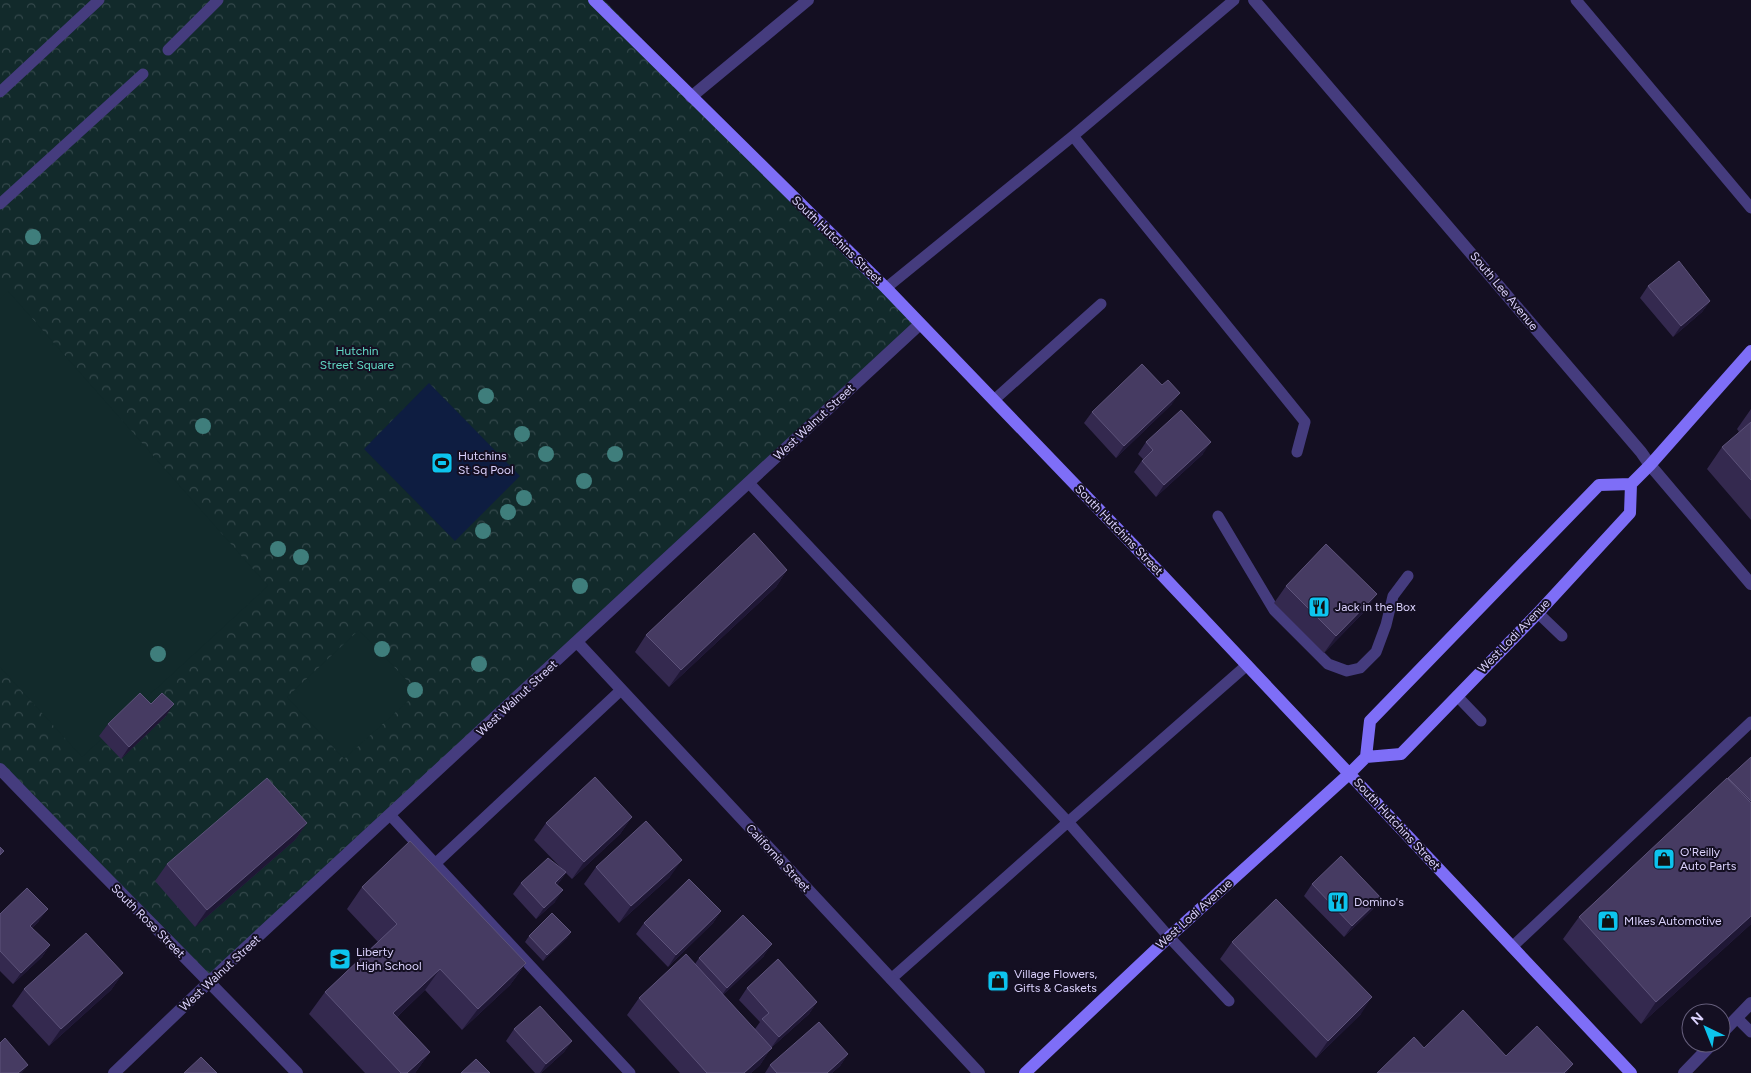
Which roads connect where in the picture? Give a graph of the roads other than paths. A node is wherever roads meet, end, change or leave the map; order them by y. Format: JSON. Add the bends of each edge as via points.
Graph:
{"nodes":[{"id":1,"x":98,"y":0,"type":"edge"},
{"id":2,"x":218,"y":0,"type":"edge"},
{"id":3,"x":594,"y":0,"type":"edge"},
{"id":4,"x":808,"y":0,"type":"edge"},
{"id":5,"x":1234,"y":0,"type":"edge"},
{"id":6,"x":1254,"y":0,"type":"edge"},
{"id":7,"x":1576,"y":0,"type":"edge"},
{"id":8,"x":168,"y":50,"type":"dead end"},
{"id":9,"x":143,"y":74,"type":"dead end"},
{"id":10,"x":0,"y":92,"type":"edge"},
{"id":11,"x":691,"y":97,"type":"junction"},
{"id":12,"x":1073,"y":136,"type":"junction"},
{"id":13,"x":0,"y":204,"type":"edge"},
{"id":14,"x":1751,"y":208,"type":"edge"},
{"id":15,"x":886,"y":288,"type":"junction"},
{"id":16,"x":1101,"y":304,"type":"dead end"},
{"id":17,"x":920,"y":324,"type":"junction"},
{"id":18,"x":1751,"y":351,"type":"edge"},
{"id":19,"x":994,"y":400,"type":"junction"},
{"id":20,"x":1297,"y":452,"type":"dead end"},
{"id":21,"x":1650,"y":465,"type":"junction"},
{"id":22,"x":749,"y":483,"type":"junction"},
{"id":23,"x":1631,"y":484,"type":"junction"},
{"id":24,"x":1218,"y":516,"type":"dead end"},
{"id":25,"x":1408,"y":576,"type":"dead end"},
{"id":26,"x":1751,"y":584,"type":"edge"},
{"id":27,"x":1538,"y":613,"type":"junction"},
{"id":28,"x":1562,"y":636,"type":"dead end"},
{"id":29,"x":577,"y":642,"type":"junction"},
{"id":30,"x":1248,"y":666,"type":"junction"},
{"id":31,"x":621,"y":690,"type":"junction"},
{"id":32,"x":1457,"y":696,"type":"junction"},
{"id":33,"x":1481,"y":721,"type":"dead end"},
{"id":34,"x":1751,"y":722,"type":"edge"},
{"id":35,"x":1366,"y":756,"type":"junction"},
{"id":36,"x":0,"y":768,"type":"edge"},
{"id":37,"x":1349,"y":774,"type":"junction"},
{"id":38,"x":390,"y":815,"type":"junction"},
{"id":39,"x":1068,"y":822,"type":"junction"},
{"id":40,"x":436,"y":863,"type":"junction"},
{"id":41,"x":1169,"y":936,"type":"junction"},
{"id":42,"x":1512,"y":947,"type":"junction"},
{"id":43,"x":891,"y":979,"type":"junction"},
{"id":44,"x":210,"y":982,"type":"junction"},
{"id":45,"x":1230,"y":1001,"type":"dead end"},
{"id":46,"x":1751,"y":1003,"type":"edge"},
{"id":47,"x":1737,"y":1018,"type":"junction"},
{"id":48,"x":1731,"y":1024,"type":"edge"},
{"id":49,"x":1751,"y":1032,"type":"edge"},
{"id":50,"x":1703,"y":1053,"type":"edge"},
{"id":51,"x":114,"y":1073,"type":"edge"},
{"id":52,"x":297,"y":1073,"type":"edge"},
{"id":53,"x":630,"y":1073,"type":"edge"},
{"id":54,"x":979,"y":1073,"type":"edge"},
{"id":55,"x":1024,"y":1073,"type":"edge"},
{"id":56,"x":1631,"y":1073,"type":"edge"},
{"id":57,"x":1684,"y":1073,"type":"edge"}],
"edges":[{"from":1,"to":10,"type":"lane"},
{"from":2,"to":8,"type":"lane"},
{"from":3,"to":11,"type":"main road","name":"South Hutchins Street"},
{"from":4,"to":11,"type":"street"},
{"from":5,"to":12,"type":"lane"},
{"from":6,"to":21,"type":"street","name":"South Lee Avenue"},
{"from":7,"to":14,"type":"lane"},
{"from":9,"to":13,"type":"lane"},
{"from":11,"to":15,"type":"main road","name":"South Hutchins Street"},
{"from":12,"to":15,"type":"lane"},
{"from":12,"to":20,"type":"lane","via":[[1305,422]]},
{"from":15,"to":17,"type":"main road","name":"South Hutchins Street"},
{"from":16,"to":19,"type":"lane"},
{"from":17,"to":19,"type":"main road","name":"South Hutchins Street"},
{"from":17,"to":22,"type":"street","name":"West Walnut Street"},
{"from":18,"to":21,"type":"main road"},
{"from":19,"to":30,"type":"main road","name":"South Hutchins Street"},
{"from":21,"to":23,"type":"main road"},
{"from":21,"to":26,"type":"street","name":"South Lee Avenue"},
{"from":22,"to":29,"type":"street","name":"West Walnut Street"},
{"from":22,"to":39,"type":"lane"},
{"from":23,"to":27,"type":"main road","name":"West Lodi Avenue","via":[[1630,513]]},
{"from":23,"to":35,"type":"main road","via":[[1599,485],[1370,721]]},
{"from":24,"to":25,"type":"lane","via":[[1274,610],[1328,664],[1348,670],[1360,668],[1376,652],[1393,596]]},
{"from":27,"to":28,"type":"lane"},
{"from":27,"to":32,"type":"main road","name":"West Lodi Avenue"},
{"from":29,"to":31,"type":"street","name":"California Street"},
{"from":29,"to":38,"type":"street","name":"West Walnut Street"},
{"from":30,"to":37,"type":"main road","name":"South Hutchins Street"},
{"from":30,"to":39,"type":"lane"},
{"from":31,"to":40,"type":"lane"},
{"from":31,"to":43,"type":"street","name":"California Street"},
{"from":32,"to":33,"type":"lane"},
{"from":32,"to":35,"type":"main road","name":"West Lodi Avenue","via":[[1401,754]]},
{"from":34,"to":42,"type":"lane"},
{"from":35,"to":37,"type":"main road","name":"West Lodi Avenue"},
{"from":36,"to":44,"type":"street","name":"South Rose Street"},
{"from":37,"to":41,"type":"main road","name":"West Lodi Avenue"},
{"from":37,"to":42,"type":"main road","name":"South Hutchins Street"},
{"from":38,"to":40,"type":"lane"},
{"from":38,"to":44,"type":"street","name":"West Walnut Street"},
{"from":39,"to":41,"type":"lane"},
{"from":39,"to":43,"type":"lane"},
{"from":40,"to":53,"type":"lane"},
{"from":41,"to":45,"type":"lane"},
{"from":41,"to":55,"type":"main road","name":"West Lodi Avenue"},
{"from":42,"to":56,"type":"main road","name":"South Hutchins Street"},
{"from":43,"to":54,"type":"street","name":"California Street"},
{"from":44,"to":51,"type":"street","name":"West Walnut Street"},
{"from":44,"to":52,"type":"street","name":"South Rose Street"},
{"from":46,"to":47,"type":"street"},
{"from":47,"to":48,"type":"street"},
{"from":47,"to":49,"type":"lane"},
{"from":50,"to":57,"type":"street"}]}
